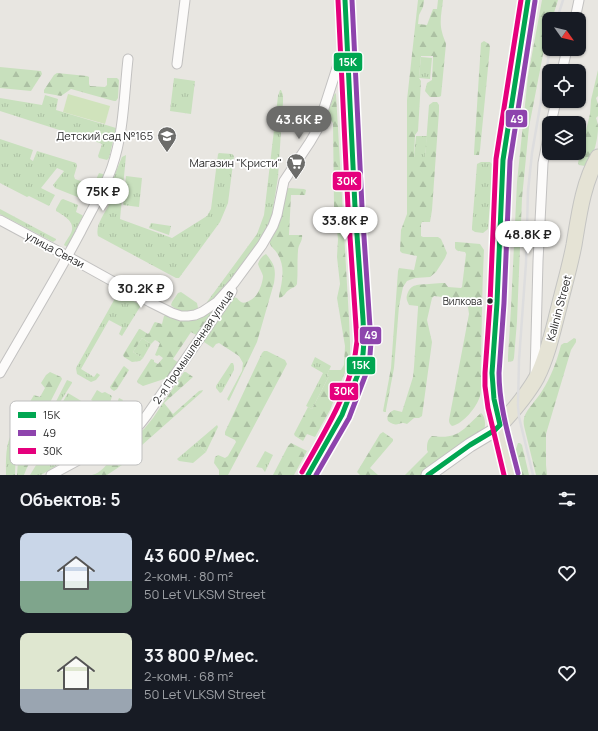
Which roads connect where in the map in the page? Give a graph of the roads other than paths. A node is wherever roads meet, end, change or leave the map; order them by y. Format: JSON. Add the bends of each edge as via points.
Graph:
{"nodes":[{"id":1,"x":184,"y":0,"type":"edge"},
{"id":2,"x":345,"y":0,"type":"edge"},
{"id":3,"x":528,"y":0,"type":"edge"},
{"id":4,"x":579,"y":0,"type":"edge"},
{"id":5,"x":576,"y":12,"type":"edge"},
{"id":6,"x":346,"y":39,"type":"junction"},
{"id":7,"x":128,"y":59,"type":"dead end"},
{"id":8,"x":177,"y":64,"type":"dead end"},
{"id":9,"x":598,"y":157,"type":"edge"},
{"id":10,"x":544,"y":160,"type":"edge"},
{"id":11,"x":0,"y":220,"type":"edge"},
{"id":12,"x":68,"y":256,"type":"junction"},
{"id":13,"x":234,"y":283,"type":"junction"},
{"id":14,"x":0,"y":373,"type":"edge"},
{"id":15,"x":535,"y":380,"type":"junction"},
{"id":16,"x":142,"y":421,"type":"edge"},
{"id":17,"x":500,"y":425,"type":"junction"},
{"id":18,"x":69,"y":465,"type":"edge"},
{"id":19,"x":51,"y":475,"type":"edge"},
{"id":20,"x":308,"y":475,"type":"edge"},
{"id":21,"x":428,"y":475,"type":"edge"},
{"id":22,"x":511,"y":475,"type":"edge"}],
"edges":[{"from":1,"to":8,"type":"street"},
{"from":2,"to":6,"type":"main road"},
{"from":3,"to":17,"type":"main road","via":[[503,160],[492,373],[495,407]]},
{"from":4,"to":5,"type":"street"},
{"from":6,"to":13,"type":"street","name":"улица Связи","via":[[316,130],[284,180],[273,226]]},
{"from":6,"to":20,"type":"main road","via":[[363,354],[360,369],[342,415]]},
{"from":7,"to":12,"type":"street","via":[[122,125],[112,168]]},
{"from":9,"to":15,"type":"main road","name":"Kalinin Street","via":[[589,177],[581,208],[554,328]]},
{"from":10,"to":15,"type":"street"},
{"from":11,"to":12,"type":"street","name":"улица Связи"},
{"from":12,"to":13,"type":"street","name":"улица Связи","via":[[150,302],[181,316],[202,312],[217,302]]},
{"from":12,"to":14,"type":"street"},
{"from":13,"to":16,"type":"street","name":"2-я Промышленная улица","via":[[232,292]]},
{"from":15,"to":17,"type":"main road","name":"Kalinin Street"},
{"from":17,"to":21,"type":"main road"},
{"from":17,"to":22,"type":"main road"},
{"from":18,"to":19,"type":"street","name":"2-я Промышленная улица"}]}
